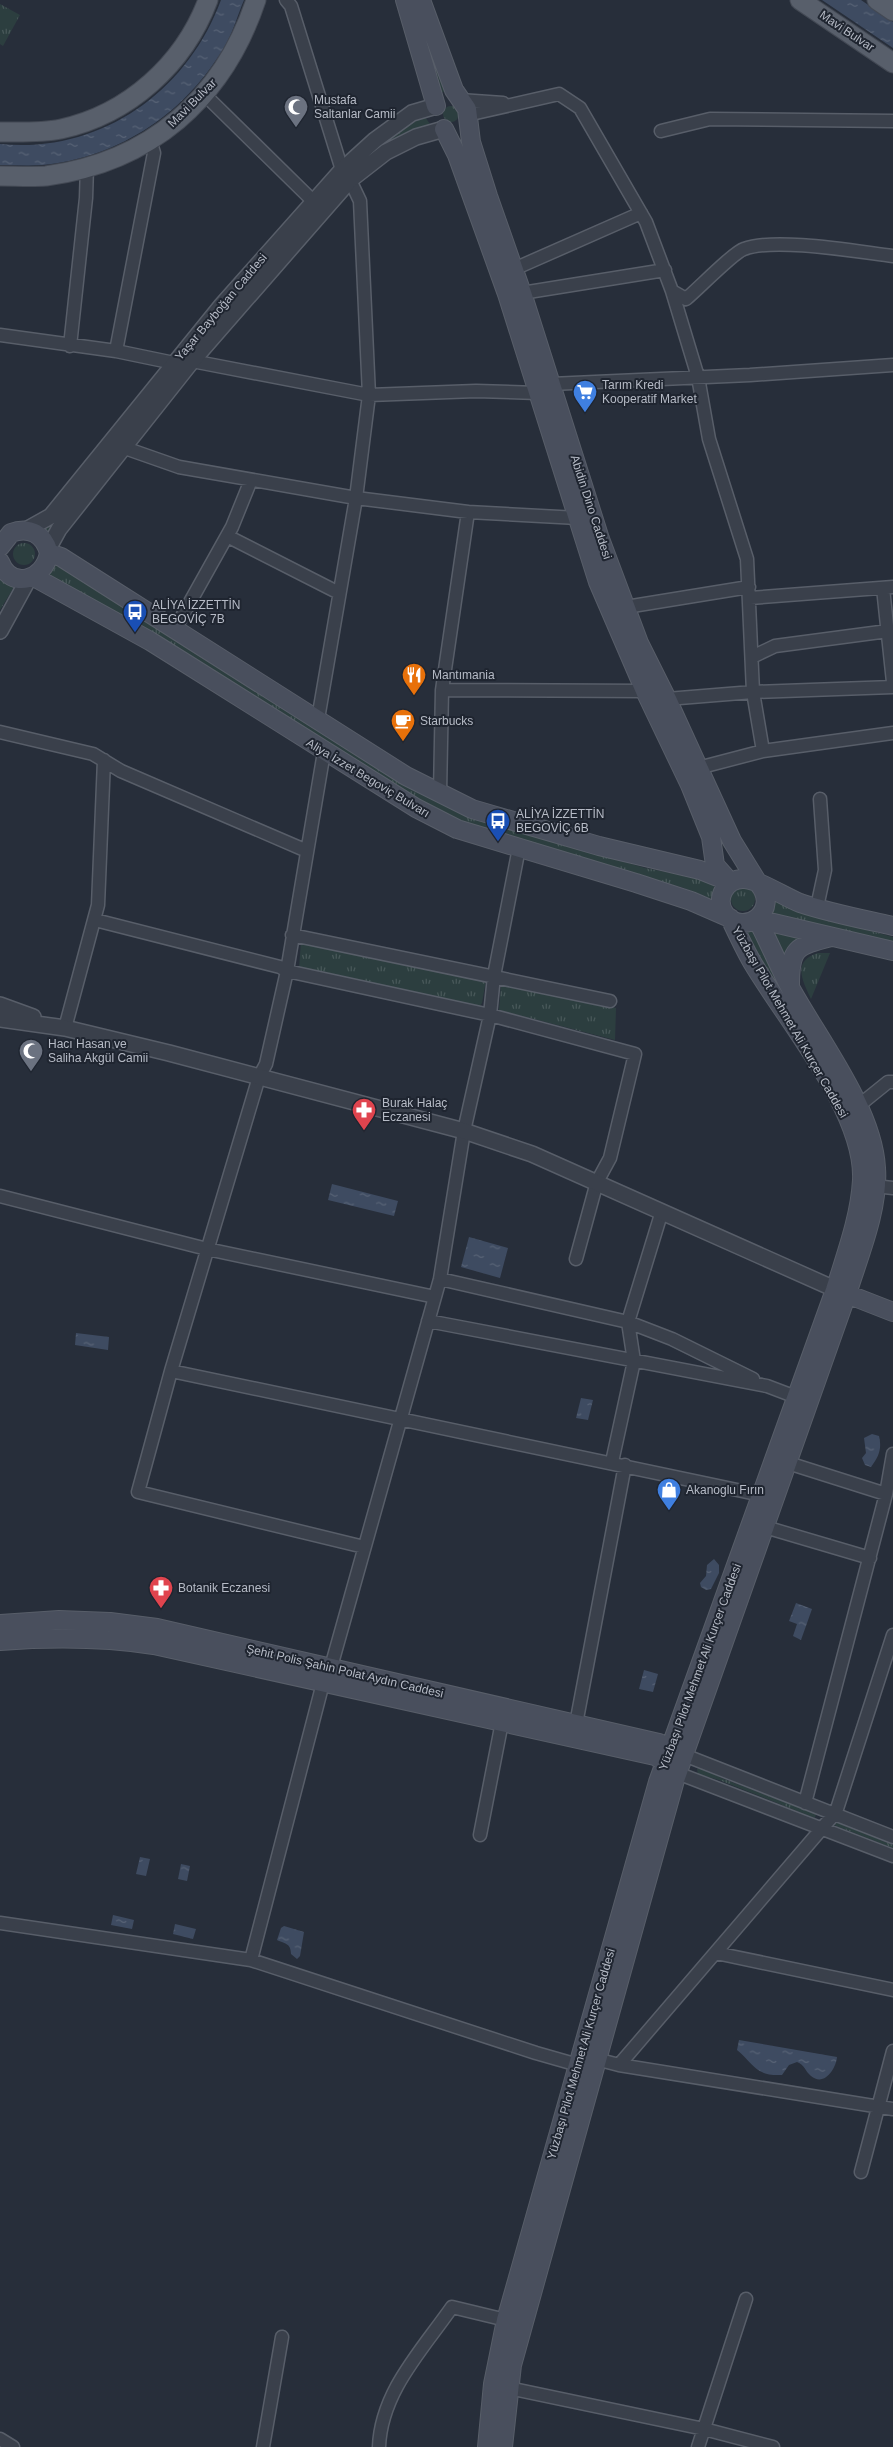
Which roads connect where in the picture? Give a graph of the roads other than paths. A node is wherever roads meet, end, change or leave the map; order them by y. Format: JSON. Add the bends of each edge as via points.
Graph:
{"nodes":[{"id":1,"x":208,"y":0,"type":"edge"},
{"id":2,"x":256,"y":0,"type":"edge"},
{"id":3,"x":286,"y":0,"type":"edge"},
{"id":4,"x":405,"y":0,"type":"edge"},
{"id":5,"x":421,"y":0,"type":"edge"},
{"id":6,"x":800,"y":0,"type":"edge"},
{"id":7,"x":877,"y":0,"type":"edge"},
{"id":8,"x":893,"y":11,"type":"edge"},
{"id":9,"x":893,"y":63,"type":"edge"},
{"id":10,"x":204,"y":94,"type":"junction"},
{"id":11,"x":436,"y":106,"type":"junction"},
{"id":12,"x":464,"y":107,"type":"junction"},
{"id":13,"x":893,"y":121,"type":"edge"},
{"id":14,"x":444,"y":129,"type":"junction"},
{"id":15,"x":661,"y":131,"type":"dead end"},
{"id":16,"x":0,"y":132,"type":"edge"},
{"id":17,"x":150,"y":140,"type":"junction"},
{"id":18,"x":87,"y":166,"type":"junction"},
{"id":19,"x":346,"y":175,"type":"junction"},
{"id":20,"x":0,"y":176,"type":"edge"},
{"id":21,"x":313,"y":201,"type":"junction"},
{"id":22,"x":641,"y":213,"type":"junction"},
{"id":23,"x":893,"y":256,"type":"edge"},
{"id":24,"x":514,"y":269,"type":"junction"},
{"id":25,"x":665,"y":270,"type":"junction"},
{"id":26,"x":672,"y":291,"type":"junction"},
{"id":27,"x":522,"y":293,"type":"junction"},
{"id":28,"x":0,"y":335,"type":"edge"},
{"id":29,"x":70,"y":346,"type":"junction"},
{"id":30,"x":116,"y":351,"type":"junction"},
{"id":31,"x":192,"y":361,"type":"junction"},
{"id":32,"x":174,"y":363,"type":"junction"},
{"id":33,"x":893,"y":366,"type":"edge"},
{"id":34,"x":698,"y":377,"type":"junction"},
{"id":35,"x":545,"y":388,"type":"junction"},
{"id":36,"x":369,"y":395,"type":"junction"},
{"id":37,"x":122,"y":447,"type":"junction"},
{"id":38,"x":251,"y":480,"type":"junction"},
{"id":39,"x":356,"y":498,"type":"junction"},
{"id":40,"x":468,"y":512,"type":"junction"},
{"id":41,"x":578,"y":518,"type":"junction"},
{"id":42,"x":0,"y":522,"type":"edge"},
{"id":43,"x":22,"y":530,"type":"junction"},
{"id":44,"x":227,"y":536,"type":"junction"},
{"id":45,"x":0,"y":547,"type":"edge"},
{"id":46,"x":48,"y":551,"type":"junction"},
{"id":47,"x":0,"y":563,"type":"edge"},
{"id":48,"x":31,"y":578,"type":"junction"},
{"id":49,"x":888,"y":587,"type":"edge"},
{"id":50,"x":339,"y":593,"type":"junction"},
{"id":51,"x":750,"y":593,"type":"junction"},
{"id":52,"x":626,"y":607,"type":"junction"},
{"id":53,"x":889,"y":624,"type":"edge"},
{"id":54,"x":175,"y":629,"type":"junction"},
{"id":55,"x":0,"y":630,"type":"edge"},
{"id":56,"x":752,"y":657,"type":"junction"},
{"id":57,"x":893,"y":682,"type":"edge"},
{"id":58,"x":893,"y":688,"type":"edge"},
{"id":59,"x":442,"y":690,"type":"junction"},
{"id":60,"x":645,"y":692,"type":"junction"},
{"id":61,"x":752,"y":692,"type":"junction"},
{"id":62,"x":667,"y":699,"type":"junction"},
{"id":63,"x":318,"y":719,"type":"junction"},
{"id":64,"x":0,"y":732,"type":"edge"},
{"id":65,"x":893,"y":733,"type":"edge"},
{"id":66,"x":763,"y":751,"type":"junction"},
{"id":67,"x":324,"y":752,"type":"junction"},
{"id":68,"x":104,"y":760,"type":"junction"},
{"id":69,"x":698,"y":768,"type":"junction"},
{"id":70,"x":440,"y":794,"type":"junction"},
{"id":71,"x":820,"y":799,"type":"dead end"},
{"id":72,"x":520,"y":848,"type":"junction"},
{"id":73,"x":307,"y":851,"type":"junction"},
{"id":74,"x":730,"y":882,"type":"junction"},
{"id":75,"x":758,"y":883,"type":"junction"},
{"id":76,"x":817,"y":907,"type":"junction"},
{"id":77,"x":730,"y":918,"type":"junction"},
{"id":78,"x":757,"y":919,"type":"junction"},
{"id":79,"x":94,"y":920,"type":"junction"},
{"id":80,"x":893,"y":926,"type":"edge"},
{"id":81,"x":292,"y":935,"type":"junction"},
{"id":82,"x":831,"y":936,"type":"junction"},
{"id":83,"x":893,"y":951,"type":"edge"},
{"id":84,"x":287,"y":971,"type":"junction"},
{"id":85,"x":494,"y":976,"type":"junction"},
{"id":86,"x":790,"y":988,"type":"junction"},
{"id":87,"x":610,"y":1001,"type":"dead end"},
{"id":88,"x":0,"y":1005,"type":"edge"},
{"id":89,"x":490,"y":1015,"type":"junction"},
{"id":90,"x":0,"y":1018,"type":"edge"},
{"id":91,"x":65,"y":1028,"type":"junction"},
{"id":92,"x":258,"y":1077,"type":"junction"},
{"id":93,"x":893,"y":1082,"type":"edge"},
{"id":94,"x":858,"y":1106,"type":"junction"},
{"id":95,"x":464,"y":1131,"type":"junction"},
{"id":96,"x":597,"y":1182,"type":"junction"},
{"id":97,"x":875,"y":1186,"type":"junction"},
{"id":98,"x":893,"y":1188,"type":"edge"},
{"id":99,"x":0,"y":1196,"type":"edge"},
{"id":100,"x":662,"y":1212,"type":"junction"},
{"id":101,"x":208,"y":1249,"type":"junction"},
{"id":102,"x":576,"y":1259,"type":"dead end"},
{"id":103,"x":440,"y":1279,"type":"junction"},
{"id":104,"x":841,"y":1292,"type":"junction"},
{"id":105,"x":435,"y":1297,"type":"junction"},
{"id":106,"x":893,"y":1312,"type":"edge"},
{"id":107,"x":428,"y":1321,"type":"junction"},
{"id":108,"x":628,"y":1322,"type":"junction"},
{"id":109,"x":634,"y":1361,"type":"junction"},
{"id":110,"x":171,"y":1371,"type":"junction"},
{"id":111,"x":767,"y":1386,"type":"junction"},
{"id":112,"x":796,"y":1398,"type":"junction"},
{"id":113,"x":400,"y":1418,"type":"junction"},
{"id":114,"x":893,"y":1454,"type":"edge"},
{"id":115,"x":612,"y":1462,"type":"junction"},
{"id":116,"x":788,"y":1463,"type":"junction"},
{"id":117,"x":625,"y":1465,"type":"junction"},
{"id":118,"x":886,"y":1494,"type":"junction"},
{"id":119,"x":762,"y":1495,"type":"junction"},
{"id":120,"x":765,"y":1527,"type":"junction"},
{"id":121,"x":364,"y":1547,"type":"junction"},
{"id":122,"x":870,"y":1558,"type":"junction"},
{"id":123,"x":0,"y":1624,"type":"edge"},
{"id":124,"x":893,"y":1635,"type":"edge"},
{"id":125,"x":0,"y":1641,"type":"edge"},
{"id":126,"x":332,"y":1667,"type":"junction"},
{"id":127,"x":323,"y":1683,"type":"junction"},
{"id":128,"x":502,"y":1722,"type":"junction"},
{"id":129,"x":576,"y":1724,"type":"junction"},
{"id":130,"x":674,"y":1759,"type":"junction"},
{"id":131,"x":805,"y":1803,"type":"junction"},
{"id":132,"x":834,"y":1814,"type":"junction"},
{"id":133,"x":822,"y":1829,"type":"junction"},
{"id":134,"x":480,"y":1835,"type":"dead end"},
{"id":135,"x":892,"y":1835,"type":"edge"},
{"id":136,"x":893,"y":1856,"type":"edge"},
{"id":137,"x":0,"y":1923,"type":"edge"},
{"id":138,"x":716,"y":1953,"type":"junction"},
{"id":139,"x":251,"y":1960,"type":"junction"},
{"id":140,"x":893,"y":1990,"type":"edge"},
{"id":141,"x":893,"y":2051,"type":"edge"},
{"id":142,"x":596,"y":2059,"type":"junction"},
{"id":143,"x":578,"y":2065,"type":"junction"},
{"id":144,"x":619,"y":2065,"type":"junction"},
{"id":145,"x":879,"y":2106,"type":"junction"},
{"id":146,"x":893,"y":2109,"type":"edge"},
{"id":147,"x":861,"y":2172,"type":"dead end"},
{"id":148,"x":746,"y":2299,"type":"dead end"},
{"id":149,"x":506,"y":2320,"type":"junction"},
{"id":150,"x":282,"y":2337,"type":"dead end"},
{"id":151,"x":509,"y":2388,"type":"junction"},
{"id":152,"x":704,"y":2429,"type":"junction"},
{"id":153,"x":0,"y":2439,"type":"edge"},
{"id":154,"x":13,"y":2447,"type":"edge"},
{"id":155,"x":264,"y":2447,"type":"edge"},
{"id":156,"x":379,"y":2447,"type":"edge"},
{"id":157,"x":487,"y":2447,"type":"edge"},
{"id":158,"x":503,"y":2447,"type":"edge"},
{"id":159,"x":698,"y":2447,"type":"edge"},
{"id":160,"x":773,"y":2447,"type":"edge"}],
"edges":[{"from":1,"to":16,"type":"main road","via":[[201,19],[172,63],[140,93],[114,110],[60,129]]},
{"from":2,"to":10,"type":"main road","name":"Mavi Bulvar","via":[[234,52],[216,82]]},
{"from":3,"to":19,"type":"street","via":[[291,6]]},
{"from":4,"to":11,"type":"main road"},
{"from":5,"to":12,"type":"main road","name":"Abidin Dino Caddesi","via":[[454,90]]},
{"from":6,"to":9,"type":"main road","name":"Mavi Bulvar"},
{"from":7,"to":8,"type":"main road"},
{"from":10,"to":17,"type":"main road","name":"Mavi Bulvar","via":[[185,114]]},
{"from":10,"to":21,"type":"street"},
{"from":11,"to":12,"type":"main road","via":[[450,97]]},
{"from":11,"to":14,"type":"main road","via":[[434,117]]},
{"from":11,"to":19,"type":"street","name":"Yaşar Bayboğan Caddesi","via":[[412,113],[375,140]]},
{"from":12,"to":14,"type":"main road","via":[[464,124],[460,128]]},
{"from":12,"to":22,"type":"street","via":[[518,104],[559,94],[580,108]]},
{"from":12,"to":24,"type":"main road","name":"Abidin Dino Caddesi","via":[[471,142]]},
{"from":13,"to":15,"type":"street","via":[[710,120]]},
{"from":14,"to":19,"type":"street","name":"Yaşar Bayboğan Caddesi","via":[[416,137]]},
{"from":14,"to":35,"type":"main road","name":"Abidin Dino Caddesi"},
{"from":17,"to":18,"type":"main road","name":"Mavi Bulvar","via":[[115,158]]},
{"from":17,"to":30,"type":"street","via":[[154,153]]},
{"from":18,"to":20,"type":"main road","name":"Mavi Bulvar","via":[[43,176]]},
{"from":18,"to":29,"type":"street"},
{"from":19,"to":21,"type":"street","name":"Yaşar Bayboğan Caddesi"},
{"from":19,"to":31,"type":"street","name":"Yaşar Bayboğan Caddesi"},
{"from":19,"to":36,"type":"street","via":[[360,201]]},
{"from":21,"to":32,"type":"street","name":"Yaşar Bayboğan Caddesi"},
{"from":22,"to":24,"type":"street"},
{"from":22,"to":25,"type":"street"},
{"from":23,"to":26,"type":"street","via":[[834,248],[772,245],[743,249],[686,299]]},
{"from":24,"to":27,"type":"main road","name":"Abidin Dino Caddesi"},
{"from":25,"to":26,"type":"street"},
{"from":25,"to":27,"type":"street"},
{"from":26,"to":34,"type":"street"},
{"from":27,"to":35,"type":"main road","name":"Abidin Dino Caddesi"},
{"from":28,"to":29,"type":"street"},
{"from":29,"to":30,"type":"street"},
{"from":30,"to":32,"type":"street"},
{"from":31,"to":36,"type":"street"},
{"from":31,"to":37,"type":"street","name":"Yaşar Bayboğan Caddesi"},
{"from":32,"to":43,"type":"street","name":"Yaşar Bayboğan Caddesi","via":[[51,516]]},
{"from":33,"to":34,"type":"street"},
{"from":34,"to":35,"type":"street"},
{"from":34,"to":51,"type":"street","via":[[709,438],[747,559]]},
{"from":35,"to":36,"type":"street"},
{"from":35,"to":41,"type":"main road","name":"Abidin Dino Caddesi"},
{"from":35,"to":52,"type":"main road","name":"Abidin Dino Caddesi"},
{"from":36,"to":39,"type":"street"},
{"from":37,"to":38,"type":"street","via":[[179,468]]},
{"from":37,"to":46,"type":"street","name":"Yaşar Bayboğan Caddesi","via":[[59,529]]},
{"from":38,"to":39,"type":"street"},
{"from":38,"to":44,"type":"street"},
{"from":39,"to":40,"type":"street"},
{"from":39,"to":50,"type":"street"},
{"from":40,"to":41,"type":"street"},
{"from":40,"to":59,"type":"street"},
{"from":41,"to":60,"type":"main road","name":"Abidin Dino Caddesi","via":[[598,582]]},
{"from":42,"to":43,"type":"main road"},
{"from":43,"to":45,"type":"main road","via":[[5,538]]},
{"from":43,"to":46,"type":"main road","name":"Aliya İzzet Begoviç Bulvarı","via":[[37,534]]},
{"from":44,"to":50,"type":"street"},
{"from":44,"to":54,"type":"street"},
{"from":46,"to":48,"type":"main road","via":[[42,570]]},
{"from":46,"to":54,"type":"main road","name":"Aliya İzzet Begoviç Bulvarı"},
{"from":47,"to":48,"type":"main road","name":"Aliya İzzet Begoviç Bulvarı","via":[[14,577]]},
{"from":48,"to":55,"type":"street"},
{"from":48,"to":67,"type":"main road","name":"Aliya İzzet Begoviç Bulvarı","via":[[150,641]]},
{"from":49,"to":51,"type":"street"},
{"from":49,"to":53,"type":"street"},
{"from":50,"to":63,"type":"street"},
{"from":51,"to":52,"type":"street"},
{"from":51,"to":56,"type":"street"},
{"from":52,"to":62,"type":"main road","name":"Abidin Dino Caddesi","via":[[639,643]]},
{"from":53,"to":56,"type":"street","via":[[775,646]]},
{"from":53,"to":57,"type":"street"},
{"from":54,"to":63,"type":"main road","name":"Aliya İzzet Begoviç Bulvarı"},
{"from":56,"to":61,"type":"street"},
{"from":58,"to":61,"type":"street"},
{"from":59,"to":60,"type":"street"},
{"from":59,"to":70,"type":"street"},
{"from":60,"to":74,"type":"main road","name":"Abidin Dino Caddesi","via":[[694,794],[711,837],[715,865]]},
{"from":61,"to":62,"type":"street"},
{"from":61,"to":66,"type":"street"},
{"from":62,"to":69,"type":"main road","name":"Abidin Dino Caddesi"},
{"from":63,"to":70,"type":"main road","name":"Aliya İzzet Begoviç Bulvarı"},
{"from":64,"to":68,"type":"street","via":[[93,754]]},
{"from":65,"to":66,"type":"street"},
{"from":66,"to":69,"type":"street"},
{"from":67,"to":72,"type":"main road","name":"Aliya İzzet Begoviç Bulvarı","via":[[457,829]]},
{"from":67,"to":73,"type":"street"},
{"from":68,"to":73,"type":"street","via":[[121,771]]},
{"from":68,"to":79,"type":"street","via":[[98,906]]},
{"from":69,"to":75,"type":"main road","name":"Abidin Dino Caddesi","via":[[732,841]]},
{"from":70,"to":74,"type":"main road","name":"Aliya İzzet Begoviç Bulvarı","via":[[472,809],[608,848],[700,870]]},
{"from":71,"to":76,"type":"street","via":[[824,870]]},
{"from":72,"to":77,"type":"main road","name":"Aliya İzzet Begoviç Bulvarı","via":[[691,901]]},
{"from":72,"to":85,"type":"street"},
{"from":73,"to":81,"type":"street"},
{"from":74,"to":75,"type":"main road","via":[[742,878]]},
{"from":74,"to":77,"type":"main road","via":[[721,900],[722,908]]},
{"from":75,"to":76,"type":"main road","via":[[778,894]]},
{"from":75,"to":78,"type":"main road","via":[[766,896],[766,904]]},
{"from":76,"to":80,"type":"main road"},
{"from":77,"to":78,"type":"main road","via":[[744,923]]},
{"from":77,"to":104,"type":"main road","name":"Yüzbaşı Pilot Mehmet Ali Kurçer Caddesi","via":[[752,962],[833,1090],[859,1150],[862,1178]]},
{"from":78,"to":82,"type":"main road"},
{"from":78,"to":86,"type":"main road","name":"Yüzbaşı Pilot Mehmet Ali Kurçer Caddesi"},
{"from":79,"to":84,"type":"street"},
{"from":79,"to":91,"type":"street"},
{"from":81,"to":84,"type":"street"},
{"from":81,"to":85,"type":"street"},
{"from":82,"to":83,"type":"main road"},
{"from":82,"to":86,"type":"main road","via":[[796,950],[790,965]]},
{"from":84,"to":89,"type":"street"},
{"from":84,"to":92,"type":"street","via":[[266,1064]]},
{"from":85,"to":87,"type":"street"},
{"from":85,"to":89,"type":"street"},
{"from":86,"to":94,"type":"main road","name":"Yüzbaşı Pilot Mehmet Ali Kurçer Caddesi"},
{"from":88,"to":91,"type":"street"},
{"from":89,"to":95,"type":"street"},
{"from":89,"to":96,"type":"street","via":[[635,1054],[610,1158]]},
{"from":90,"to":91,"type":"street"},
{"from":91,"to":92,"type":"street"},
{"from":92,"to":95,"type":"street"},
{"from":92,"to":101,"type":"street"},
{"from":93,"to":94,"type":"street","via":[[888,1082]]},
{"from":94,"to":97,"type":"main road","name":"Yüzbaşı Pilot Mehmet Ali Kurçer Caddesi","via":[[874,1146]]},
{"from":95,"to":96,"type":"street","via":[[532,1154]]},
{"from":95,"to":103,"type":"street"},
{"from":96,"to":100,"type":"street"},
{"from":96,"to":102,"type":"street"},
{"from":97,"to":98,"type":"street"},
{"from":97,"to":104,"type":"main road","name":"Yüzbaşı Pilot Mehmet Ali Kurçer Caddesi","via":[[870,1214]]},
{"from":99,"to":101,"type":"street"},
{"from":100,"to":104,"type":"street"},
{"from":100,"to":108,"type":"street"},
{"from":101,"to":105,"type":"street"},
{"from":101,"to":110,"type":"street"},
{"from":103,"to":105,"type":"street"},
{"from":103,"to":108,"type":"street"},
{"from":104,"to":106,"type":"main road"},
{"from":104,"to":112,"type":"main road","name":"Yüzbaşı Pilot Mehmet Ali Kurçer Caddesi"},
{"from":104,"to":116,"type":"main road","name":"Yüzbaşı Pilot Mehmet Ali Kurçer Caddesi"},
{"from":105,"to":107,"type":"street"},
{"from":107,"to":109,"type":"street"},
{"from":107,"to":113,"type":"street"},
{"from":108,"to":109,"type":"street"},
{"from":108,"to":111,"type":"street","via":[[672,1339]]},
{"from":109,"to":111,"type":"street"},
{"from":109,"to":115,"type":"street"},
{"from":110,"to":113,"type":"street"},
{"from":110,"to":121,"type":"street","via":[[138,1492]]},
{"from":111,"to":112,"type":"street"},
{"from":112,"to":119,"type":"main road","name":"Yüzbaşı Pilot Mehmet Ali Kurçer Caddesi"},
{"from":113,"to":115,"type":"street"},
{"from":113,"to":121,"type":"street"},
{"from":114,"to":118,"type":"street"},
{"from":115,"to":117,"type":"street"},
{"from":116,"to":118,"type":"street"},
{"from":116,"to":120,"type":"main road","name":"Yüzbaşı Pilot Mehmet Ali Kurçer Caddesi"},
{"from":117,"to":119,"type":"street"},
{"from":117,"to":129,"type":"street"},
{"from":118,"to":122,"type":"street"},
{"from":119,"to":130,"type":"main road","name":"Yüzbaşı Pilot Mehmet Ali Kurçer Caddesi"},
{"from":120,"to":122,"type":"street"},
{"from":120,"to":130,"type":"main road","name":"Yüzbaşı Pilot Mehmet Ali Kurçer Caddesi"},
{"from":121,"to":126,"type":"street"},
{"from":122,"to":131,"type":"street"},
{"from":123,"to":126,"type":"main road","name":"Şehit Polis Şahin Polat Aydın Caddesi","via":[[59,1620],[110,1622]]},
{"from":124,"to":132,"type":"street"},
{"from":125,"to":127,"type":"main road","name":"Şehit Polis Şahin Polat Aydın Caddesi","via":[[60,1637],[115,1639]]},
{"from":126,"to":129,"type":"main road","name":"Şehit Polis Şahin Polat Aydın Caddesi"},
{"from":127,"to":128,"type":"main road","name":"Şehit Polis Şahin Polat Aydın Caddesi"},
{"from":127,"to":139,"type":"street"},
{"from":128,"to":130,"type":"main road","name":"Şehit Polis Şahin Polat Aydın Caddesi"},
{"from":128,"to":134,"type":"street"},
{"from":129,"to":130,"type":"main road","name":"Şehit Polis Şahin Polat Aydın Caddesi","via":[[659,1743]]},
{"from":130,"to":131,"type":"street"},
{"from":130,"to":133,"type":"street","via":[[685,1776]]},
{"from":130,"to":142,"type":"main road","name":"Yüzbaşı Pilot Mehmet Ali Kurçer Caddesi"},
{"from":130,"to":143,"type":"main road","name":"Yüzbaşı Pilot Mehmet Ali Kurçer Caddesi"},
{"from":131,"to":132,"type":"street"},
{"from":132,"to":133,"type":"street"},
{"from":132,"to":135,"type":"street"},
{"from":133,"to":136,"type":"street"},
{"from":133,"to":138,"type":"street"},
{"from":137,"to":139,"type":"street"},
{"from":138,"to":140,"type":"street"},
{"from":138,"to":144,"type":"street"},
{"from":139,"to":143,"type":"street"},
{"from":141,"to":145,"type":"street"},
{"from":142,"to":144,"type":"street"},
{"from":142,"to":151,"type":"main road","name":"Yüzbaşı Pilot Mehmet Ali Kurçer Caddesi","via":[[516,2346]]},
{"from":143,"to":149,"type":"main road","name":"Yüzbaşı Pilot Mehmet Ali Kurçer Caddesi"},
{"from":144,"to":145,"type":"street"},
{"from":145,"to":146,"type":"street"},
{"from":145,"to":147,"type":"street"},
{"from":148,"to":152,"type":"street"},
{"from":149,"to":156,"type":"street","via":[[452,2307],[387,2402],[379,2430]]},
{"from":149,"to":157,"type":"main road","name":"Yüzbaşı Pilot Mehmet Ali Kurçer Caddesi","via":[[494,2377]]},
{"from":150,"to":155,"type":"street"},
{"from":151,"to":152,"type":"street"},
{"from":151,"to":158,"type":"main road","name":"Yüzbaşı Pilot Mehmet Ali Kurçer Caddesi"},
{"from":152,"to":159,"type":"street"},
{"from":152,"to":160,"type":"street"},
{"from":153,"to":154,"type":"street"}]}
